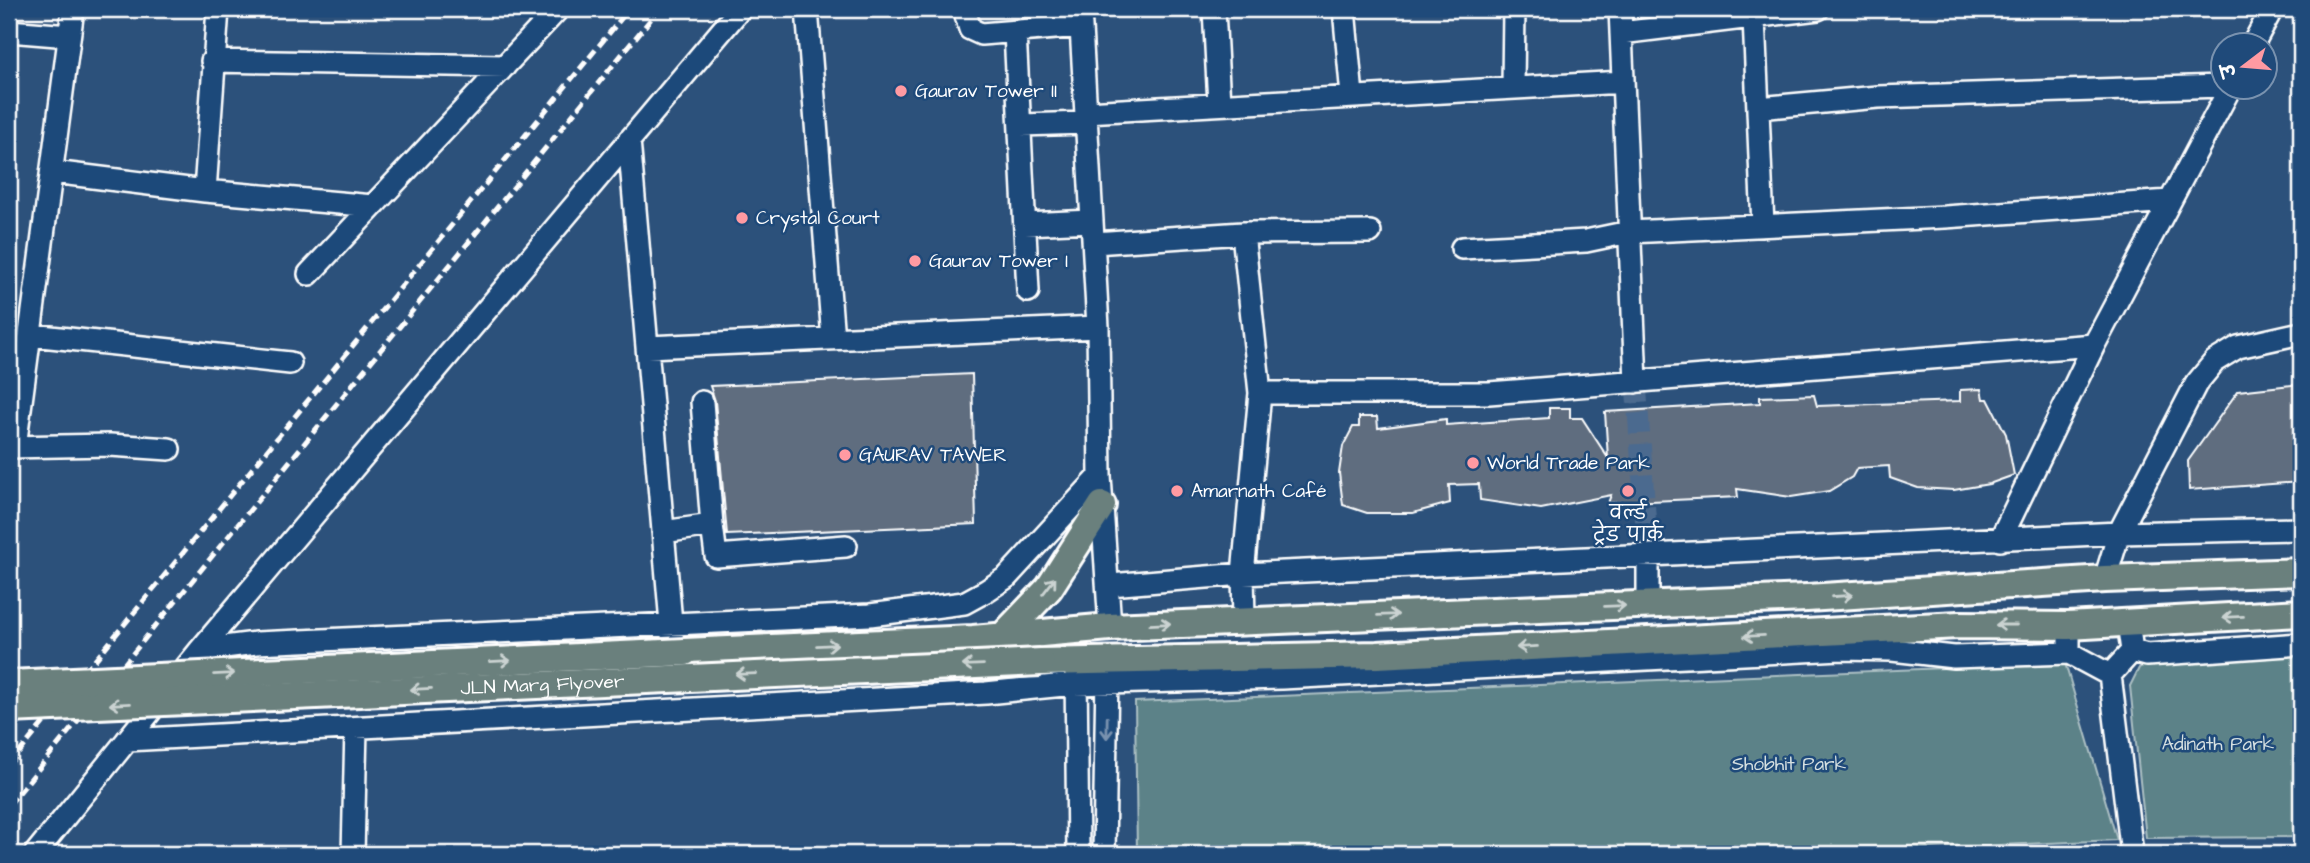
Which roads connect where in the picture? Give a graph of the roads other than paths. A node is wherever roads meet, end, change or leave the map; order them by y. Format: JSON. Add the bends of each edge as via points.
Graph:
{"nodes":[{"id":1,"x":73,"y":9,"type":"edge"},
{"id":2,"x":218,"y":9,"type":"edge"},
{"id":3,"x":558,"y":9,"type":"edge"},
{"id":4,"x":740,"y":9,"type":"edge"},
{"id":5,"x":807,"y":9,"type":"edge"},
{"id":6,"x":964,"y":9,"type":"edge"},
{"id":7,"x":1214,"y":9,"type":"edge"},
{"id":8,"x":1344,"y":9,"type":"edge"},
{"id":9,"x":1514,"y":9,"type":"edge"},
{"id":10,"x":1620,"y":9,"type":"edge"},
{"id":11,"x":1818,"y":9,"type":"edge"},
{"id":12,"x":2272,"y":9,"type":"edge"},
{"id":13,"x":1080,"y":17,"type":"edge"},
{"id":14,"x":1754,"y":18,"type":"junction"},
{"id":15,"x":9,"y":31,"type":"edge"},
{"id":16,"x":1015,"y":32,"type":"junction"},
{"id":17,"x":2260,"y":32,"type":"edge"},
{"id":18,"x":1621,"y":33,"type":"junction"},
{"id":19,"x":69,"y":36,"type":"junction"},
{"id":20,"x":212,"y":61,"type":"junction"},
{"id":21,"x":505,"y":66,"type":"junction"},
{"id":22,"x":1623,"y":82,"type":"junction"},
{"id":23,"x":1513,"y":86,"type":"junction"},
{"id":24,"x":2208,"y":86,"type":"edge"},
{"id":25,"x":1352,"y":96,"type":"junction"},
{"id":26,"x":2223,"y":102,"type":"edge"},
{"id":27,"x":1219,"y":104,"type":"junction"},
{"id":28,"x":1758,"y":108,"type":"junction"},
{"id":29,"x":1086,"y":118,"type":"junction"},
{"id":30,"x":1021,"y":125,"type":"junction"},
{"id":31,"x":629,"y":141,"type":"junction"},
{"id":32,"x":52,"y":172,"type":"junction"},
{"id":33,"x":205,"y":191,"type":"junction"},
{"id":34,"x":2170,"y":201,"type":"junction"},
{"id":35,"x":373,"y":206,"type":"junction"},
{"id":36,"x":1092,"y":221,"type":"junction"},
{"id":37,"x":1025,"y":224,"type":"junction"},
{"id":38,"x":1763,"y":226,"type":"junction"},
{"id":39,"x":1370,"y":232,"type":"dead end"},
{"id":40,"x":1629,"y":232,"type":"junction"},
{"id":41,"x":1243,"y":233,"type":"junction"},
{"id":42,"x":1094,"y":243,"type":"junction"},
{"id":43,"x":1462,"y":248,"type":"dead end"},
{"id":44,"x":309,"y":274,"type":"dead end"},
{"id":45,"x":1028,"y":291,"type":"dead end"},
{"id":46,"x":1098,"y":327,"type":"junction"},
{"id":47,"x":2301,"y":333,"type":"edge"},
{"id":48,"x":32,"y":335,"type":"junction"},
{"id":49,"x":833,"y":339,"type":"junction"},
{"id":50,"x":2094,"y":345,"type":"junction"},
{"id":51,"x":647,"y":347,"type":"junction"},
{"id":52,"x":290,"y":363,"type":"dead end"},
{"id":53,"x":1636,"y":382,"type":"junction"},
{"id":54,"x":1260,"y":393,"type":"junction"},
{"id":55,"x":702,"y":402,"type":"dead end"},
{"id":56,"x":12,"y":447,"type":"edge"},
{"id":57,"x":169,"y":449,"type":"dead end"},
{"id":58,"x":1100,"y":476,"type":"junction"},
{"id":59,"x":1102,"y":505,"type":"junction"},
{"id":60,"x":712,"y":525,"type":"junction"},
{"id":61,"x":2301,"y":529,"type":"edge"},
{"id":62,"x":663,"y":532,"type":"junction"},
{"id":63,"x":2119,"y":533,"type":"junction"},
{"id":64,"x":2000,"y":540,"type":"junction"},
{"id":65,"x":846,"y":546,"type":"dead end"},
{"id":66,"x":1648,"y":556,"type":"junction"},
{"id":67,"x":2301,"y":572,"type":"edge"},
{"id":68,"x":1243,"y":574,"type":"junction"},
{"id":69,"x":2105,"y":579,"type":"junction"},
{"id":70,"x":1110,"y":586,"type":"junction"},
{"id":71,"x":1648,"y":605,"type":"junction"},
{"id":72,"x":2301,"y":613,"type":"edge"},
{"id":73,"x":1244,"y":620,"type":"junction"},
{"id":74,"x":670,"y":622,"type":"junction"},
{"id":75,"x":2128,"y":622,"type":"junction"},
{"id":76,"x":2068,"y":626,"type":"junction"},
{"id":77,"x":1110,"y":627,"type":"junction"},
{"id":78,"x":1003,"y":636,"type":"junction"},
{"id":79,"x":1914,"y":640,"type":"junction"},
{"id":80,"x":2301,"y":644,"type":"edge"},
{"id":81,"x":201,"y":650,"type":"junction"},
{"id":82,"x":2132,"y":651,"type":"junction"},
{"id":83,"x":2069,"y":653,"type":"junction"},
{"id":84,"x":1107,"y":672,"type":"junction"},
{"id":85,"x":1074,"y":673,"type":"junction"},
{"id":86,"x":2110,"y":675,"type":"junction"},
{"id":87,"x":9,"y":684,"type":"edge"},
{"id":88,"x":9,"y":709,"type":"edge"},
{"id":89,"x":679,"y":709,"type":"junction"},
{"id":90,"x":356,"y":728,"type":"junction"},
{"id":91,"x":127,"y":740,"type":"junction"},
{"id":92,"x":35,"y":854,"type":"edge"},
{"id":93,"x":353,"y":854,"type":"edge"},
{"id":94,"x":1078,"y":854,"type":"edge"},
{"id":95,"x":1104,"y":854,"type":"edge"},
{"id":96,"x":2132,"y":854,"type":"edge"}],
"edges":[{"from":1,"to":19,"type":"street"},
{"from":2,"to":20,"type":"street"},
{"from":3,"to":21,"type":"street"},
{"from":4,"to":31,"type":"street"},
{"from":5,"to":49,"type":"street"},
{"from":6,"to":16,"type":"street","via":[[970,29],[981,34]]},
{"from":7,"to":27,"type":"street"},
{"from":8,"to":25,"type":"street"},
{"from":9,"to":23,"type":"street"},
{"from":10,"to":18,"type":"street"},
{"from":11,"to":14,"type":"street"},
{"from":12,"to":17,"type":"street"},
{"from":13,"to":16,"type":"street"},
{"from":13,"to":29,"type":"street"},
{"from":14,"to":18,"type":"street"},
{"from":14,"to":28,"type":"street"},
{"from":15,"to":19,"type":"street"},
{"from":16,"to":30,"type":"street"},
{"from":18,"to":22,"type":"street"},
{"from":19,"to":32,"type":"street"},
{"from":20,"to":21,"type":"street"},
{"from":20,"to":33,"type":"street"},
{"from":21,"to":35,"type":"street"},
{"from":22,"to":23,"type":"street"},
{"from":22,"to":40,"type":"street"},
{"from":23,"to":25,"type":"street"},
{"from":24,"to":28,"type":"street","via":[[1878,97]]},
{"from":25,"to":27,"type":"street"},
{"from":26,"to":34,"type":"street"},
{"from":27,"to":29,"type":"street"},
{"from":28,"to":38,"type":"street"},
{"from":29,"to":30,"type":"street"},
{"from":29,"to":36,"type":"street"},
{"from":30,"to":37,"type":"street"},
{"from":31,"to":51,"type":"street"},
{"from":31,"to":81,"type":"street"},
{"from":32,"to":33,"type":"street"},
{"from":32,"to":48,"type":"street"},
{"from":33,"to":35,"type":"street"},
{"from":34,"to":38,"type":"street"},
{"from":34,"to":50,"type":"street"},
{"from":35,"to":44,"type":"street"},
{"from":36,"to":37,"type":"street"},
{"from":36,"to":42,"type":"street"},
{"from":37,"to":45,"type":"street"},
{"from":38,"to":40,"type":"street"},
{"from":39,"to":41,"type":"street"},
{"from":40,"to":43,"type":"street","via":[[1586,241]]},
{"from":40,"to":53,"type":"street"},
{"from":41,"to":42,"type":"street"},
{"from":41,"to":54,"type":"street"},
{"from":42,"to":46,"type":"street"},
{"from":46,"to":49,"type":"street"},
{"from":46,"to":58,"type":"street"},
{"from":47,"to":63,"type":"street","via":[[2238,347],[2215,361],[2196,384]]},
{"from":48,"to":52,"type":"street"},
{"from":48,"to":56,"type":"street"},
{"from":49,"to":51,"type":"street"},
{"from":50,"to":53,"type":"street"},
{"from":50,"to":64,"type":"street"},
{"from":51,"to":62,"type":"street"},
{"from":53,"to":54,"type":"street","via":[[1489,393]]},
{"from":54,"to":68,"type":"street"},
{"from":55,"to":60,"type":"street"},
{"from":56,"to":57,"type":"street"},
{"from":58,"to":59,"type":"street"},
{"from":58,"to":74,"type":"street","via":[[1007,577],[964,603],[870,615]]},
{"from":59,"to":70,"type":"street"},
{"from":78,"to":59,"type":"main road","one_way":true,"via":[[1049,588]]},
{"from":60,"to":62,"type":"street"},
{"from":60,"to":65,"type":"street","via":[[716,556]]},
{"from":61,"to":63,"type":"street"},
{"from":62,"to":74,"type":"street"},
{"from":63,"to":64,"type":"street"},
{"from":63,"to":69,"type":"street"},
{"from":64,"to":66,"type":"street"},
{"from":66,"to":68,"type":"street"},
{"from":66,"to":71,"type":"street"},
{"from":67,"to":69,"type":"main road","name":"JLN Marg Flyover"},
{"from":68,"to":70,"type":"street"},
{"from":68,"to":73,"type":"street"},
{"from":71,"to":69,"type":"main road","name":"JLN Marg Flyover","one_way":true},
{"from":70,"to":77,"type":"street"},
{"from":73,"to":71,"type":"main road","name":"JLN Marg Flyover","one_way":true},
{"from":72,"to":75,"type":"main road","name":"JLN Marg Flyover","one_way":true},
{"from":77,"to":73,"type":"main road","name":"JLN Marg Flyover","one_way":true},
{"from":74,"to":81,"type":"street","via":[[256,643]]},
{"from":74,"to":89,"type":"street"},
{"from":75,"to":76,"type":"main road","name":"JLN Marg Flyover"},
{"from":75,"to":82,"type":"street"},
{"from":76,"to":79,"type":"main road","name":"JLN Marg Flyover","one_way":true},
{"from":76,"to":83,"type":"street"},
{"from":77,"to":78,"type":"main road","name":"JLN Marg Flyover"},
{"from":87,"to":78,"type":"main road","name":"JLN Marg Flyover","one_way":true,"bridge":true},
{"from":79,"to":83,"type":"street","via":[[1954,657]]},
{"from":79,"to":84,"type":"main road","name":"JLN Marg Flyover","via":[[1377,655]]},
{"from":80,"to":82,"type":"street","via":[[2147,655]]},
{"from":81,"to":91,"type":"street"},
{"from":82,"to":86,"type":"street"},
{"from":83,"to":86,"type":"street"},
{"from":84,"to":85,"type":"main road","name":"JLN Marg Flyover"},
{"from":84,"to":95,"type":"street","one_way":true},
{"from":85,"to":88,"type":"main road","name":"JLN Marg Flyover","one_way":true,"bridge":true,"via":[[1041,662]]},
{"from":85,"to":89,"type":"street","via":[[986,693]]},
{"from":85,"to":94,"type":"street"},
{"from":86,"to":96,"type":"street"},
{"from":89,"to":90,"type":"street"},
{"from":90,"to":91,"type":"street"},
{"from":90,"to":93,"type":"street"},
{"from":91,"to":92,"type":"street"}]}
